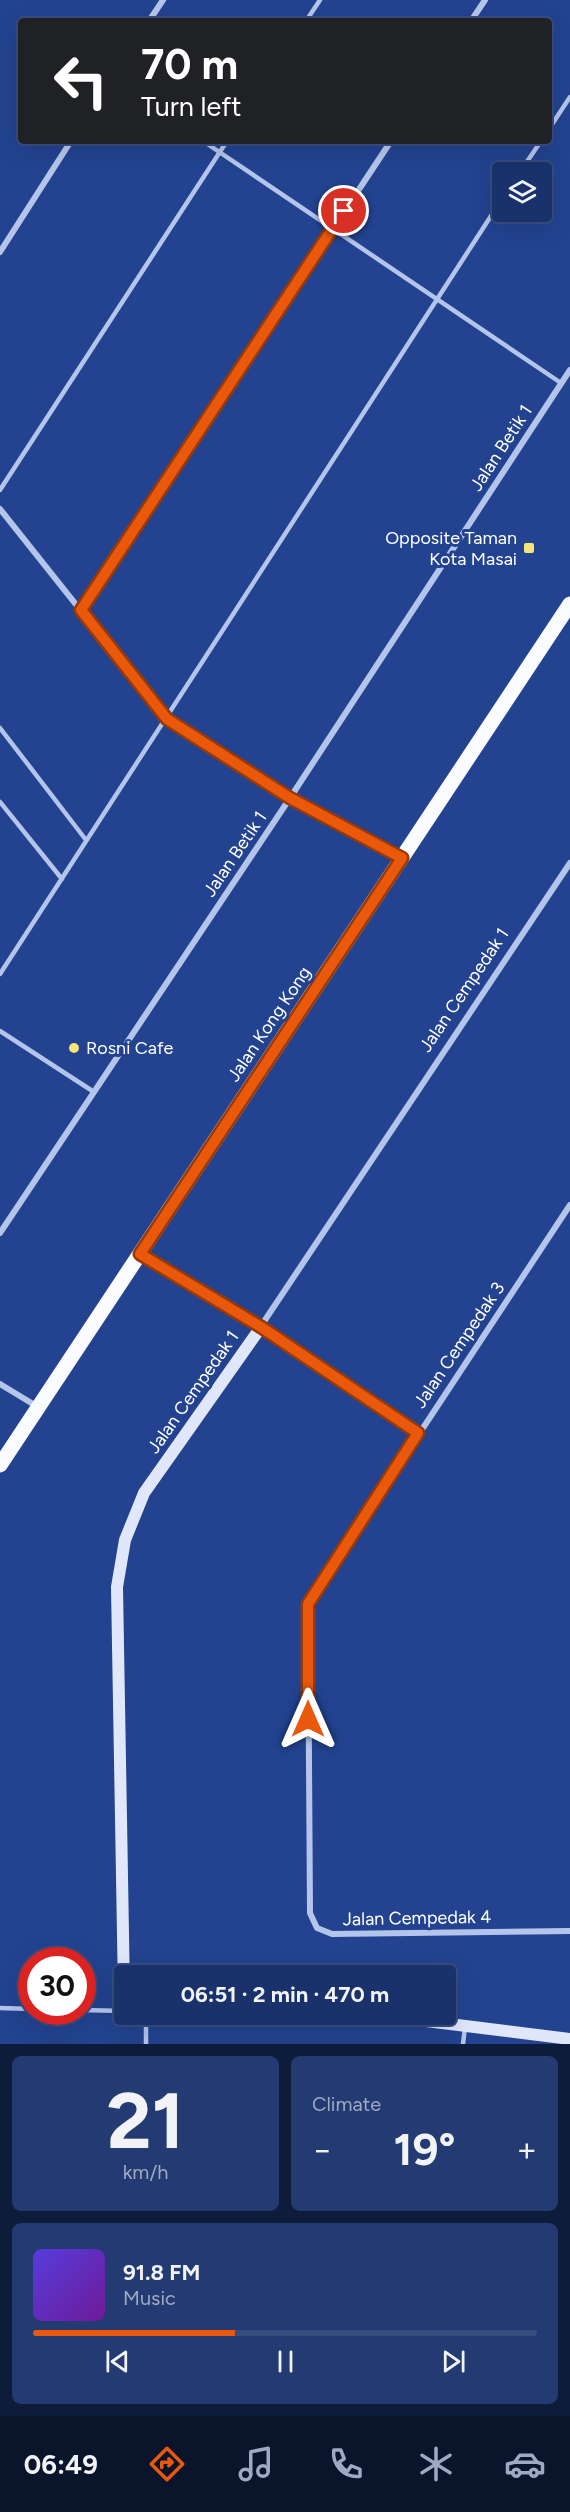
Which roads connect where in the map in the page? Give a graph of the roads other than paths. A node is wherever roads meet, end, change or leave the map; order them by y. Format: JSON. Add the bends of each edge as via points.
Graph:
{"nodes":[{"id":1,"x":163,"y":0,"type":"edge"},
{"id":2,"x":320,"y":0,"type":"edge"},
{"id":3,"x":485,"y":0,"type":"edge"},
{"id":4,"x":151,"y":18,"type":"edge"},
{"id":5,"x":308,"y":18,"type":"edge"},
{"id":6,"x":473,"y":18,"type":"edge"},
{"id":7,"x":570,"y":97,"type":"edge"},
{"id":8,"x":552,"y":124,"type":"edge"},
{"id":9,"x":69,"y":144,"type":"edge"},
{"id":10,"x":208,"y":144,"type":"edge"},
{"id":11,"x":225,"y":144,"type":"edge"},
{"id":12,"x":388,"y":144,"type":"edge"},
{"id":13,"x":539,"y":144,"type":"edge"},
{"id":14,"x":220,"y":152,"type":"junction"},
{"id":15,"x":527,"y":162,"type":"edge"},
{"id":16,"x":492,"y":214,"type":"edge"},
{"id":17,"x":332,"y":228,"type":"junction"},
{"id":18,"x":0,"y":252,"type":"edge"},
{"id":19,"x":436,"y":298,"type":"junction"},
{"id":20,"x":570,"y":370,"type":"edge"},
{"id":21,"x":561,"y":383,"type":"junction"},
{"id":22,"x":0,"y":490,"type":"edge"},
{"id":23,"x":0,"y":509,"type":"edge"},
{"id":24,"x":570,"y":604,"type":"edge"},
{"id":25,"x":81,"y":610,"type":"junction"},
{"id":26,"x":167,"y":719,"type":"junction"},
{"id":27,"x":0,"y":728,"type":"edge"},
{"id":28,"x":290,"y":798,"type":"junction"},
{"id":29,"x":0,"y":802,"type":"edge"},
{"id":30,"x":86,"y":840,"type":"junction"},
{"id":31,"x":402,"y":858,"type":"junction"},
{"id":32,"x":570,"y":863,"type":"edge"},
{"id":33,"x":62,"y":879,"type":"junction"},
{"id":34,"x":0,"y":974,"type":"edge"},
{"id":35,"x":0,"y":1031,"type":"edge"},
{"id":36,"x":94,"y":1092,"type":"junction"},
{"id":37,"x":570,"y":1205,"type":"edge"},
{"id":38,"x":0,"y":1233,"type":"edge"},
{"id":39,"x":140,"y":1254,"type":"junction"},
{"id":40,"x":261,"y":1327,"type":"junction"},
{"id":41,"x":0,"y":1384,"type":"edge"},
{"id":42,"x":38,"y":1407,"type":"junction"},
{"id":43,"x":418,"y":1433,"type":"junction"},
{"id":44,"x":0,"y":1465,"type":"edge"},
{"id":45,"x":309,"y":1808,"type":"joint"},
{"id":46,"x":570,"y":1931,"type":"edge"},
{"id":47,"x":124,"y":1965,"type":"edge"},
{"id":48,"x":0,"y":2008,"type":"edge"},
{"id":49,"x":18,"y":2009,"type":"edge"},
{"id":50,"x":96,"y":2010,"type":"edge"},
{"id":51,"x":114,"y":2011,"type":"edge"},
{"id":52,"x":456,"y":2024,"type":"edge"},
{"id":53,"x":146,"y":2025,"type":"edge"},
{"id":54,"x":465,"y":2025,"type":"junction"},
{"id":55,"x":570,"y":2039,"type":"edge"},
{"id":56,"x":146,"y":2044,"type":"edge"},
{"id":57,"x":463,"y":2044,"type":"edge"}],
"edges":[{"from":1,"to":4,"type":"street"},
{"from":2,"to":5,"type":"lane"},
{"from":3,"to":6,"type":"street"},
{"from":7,"to":8,"type":"lane"},
{"from":9,"to":18,"type":"street"},
{"from":10,"to":14,"type":"lane"},
{"from":11,"to":14,"type":"lane"},
{"from":12,"to":17,"type":"street"},
{"from":13,"to":15,"type":"lane"},
{"from":14,"to":17,"type":"lane"},
{"from":14,"to":22,"type":"lane"},
{"from":16,"to":19,"type":"lane"},
{"from":17,"to":19,"type":"lane"},
{"from":17,"to":25,"type":"street"},
{"from":19,"to":21,"type":"lane"},
{"from":19,"to":26,"type":"lane"},
{"from":20,"to":21,"type":"street","name":"Jalan Betik 1"},
{"from":21,"to":28,"type":"street","name":"Jalan Betik 1"},
{"from":23,"to":25,"type":"street"},
{"from":24,"to":31,"type":"main road","name":"Jalan Kong Kong"},
{"from":25,"to":26,"type":"street"},
{"from":26,"to":28,"type":"street"},
{"from":26,"to":30,"type":"lane"},
{"from":27,"to":30,"type":"lane"},
{"from":28,"to":31,"type":"street"},
{"from":28,"to":36,"type":"street","name":"Jalan Betik 1"},
{"from":29,"to":33,"type":"lane"},
{"from":30,"to":33,"type":"lane"},
{"from":31,"to":39,"type":"main road","name":"Jalan Kong Kong"},
{"from":32,"to":40,"type":"street","name":"Jalan Cempedak 1"},
{"from":33,"to":34,"type":"lane"},
{"from":35,"to":36,"type":"lane"},
{"from":36,"to":38,"type":"street","name":"Jalan Betik 1"},
{"from":37,"to":43,"type":"street","name":"Jalan Cempedak 3"},
{"from":39,"to":40,"type":"street"},
{"from":39,"to":42,"type":"main road","name":"Jalan Kong Kong"},
{"from":40,"to":43,"type":"lane"},
{"from":40,"to":47,"type":"street","name":"Jalan Cempedak 1","via":[[144,1493],[125,1540],[117,1587]]},
{"from":41,"to":42,"type":"street"},
{"from":42,"to":44,"type":"main road","name":"Jalan Kong Kong"},
{"from":43,"to":45,"type":"street","name":"Jalan Cempedak 3","via":[[308,1604]]},
{"from":45,"to":46,"type":"street","name":"Jalan Cempedak 4","via":[[310,1913],[317,1928],[324,1932]]},
{"from":48,"to":49,"type":"lane"},
{"from":50,"to":51,"type":"lane"},
{"from":52,"to":54,"type":"street"},
{"from":53,"to":56,"type":"lane"},
{"from":54,"to":55,"type":"street"},
{"from":54,"to":57,"type":"lane"}]}
